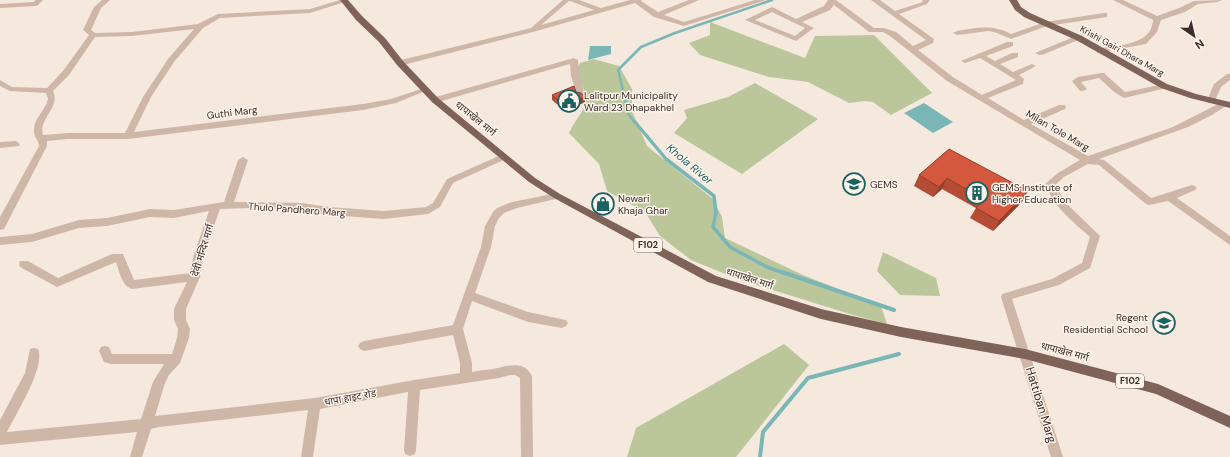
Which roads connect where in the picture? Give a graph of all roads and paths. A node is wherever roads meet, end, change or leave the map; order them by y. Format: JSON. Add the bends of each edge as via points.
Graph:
{"nodes":[{"id":1,"x":39,"y":0,"type":"edge"},
{"id":2,"x":106,"y":0,"type":"edge"},
{"id":3,"x":344,"y":0,"type":"edge"},
{"id":4,"x":567,"y":0,"type":"edge"},
{"id":5,"x":572,"y":0,"type":"edge"},
{"id":6,"x":637,"y":0,"type":"edge"},
{"id":7,"x":694,"y":0,"type":"edge"},
{"id":8,"x":762,"y":0,"type":"edge"},
{"id":9,"x":874,"y":0,"type":"edge"},
{"id":10,"x":926,"y":0,"type":"edge"},
{"id":11,"x":1013,"y":0,"type":"edge"},
{"id":12,"x":1117,"y":0,"type":"edge"},
{"id":13,"x":1218,"y":0,"type":"edge"},
{"id":14,"x":832,"y":1,"type":"edge"},
{"id":15,"x":0,"y":6,"type":"edge"},
{"id":16,"x":600,"y":10,"type":"junction"},
{"id":17,"x":895,"y":13,"type":"junction"},
{"id":18,"x":657,"y":15,"type":"junction"},
{"id":19,"x":1104,"y":15,"type":"dead end"},
{"id":20,"x":1157,"y":19,"type":"junction"},
{"id":21,"x":796,"y":22,"type":"junction"},
{"id":22,"x":1045,"y":24,"type":"junction"},
{"id":23,"x":200,"y":26,"type":"junction"},
{"id":24,"x":530,"y":30,"type":"junction"},
{"id":25,"x":957,"y":33,"type":"dead end"},
{"id":26,"x":93,"y":35,"type":"junction"},
{"id":27,"x":1079,"y":38,"type":"junction"},
{"id":28,"x":1010,"y":44,"type":"dead end"},
{"id":29,"x":913,"y":49,"type":"junction"},
{"id":30,"x":1100,"y":51,"type":"junction"},
{"id":31,"x":1039,"y":53,"type":"dead end"},
{"id":32,"x":980,"y":55,"type":"junction"},
{"id":33,"x":1015,"y":55,"type":"dead end"},
{"id":34,"x":964,"y":61,"type":"dead end"},
{"id":35,"x":400,"y":63,"type":"junction"},
{"id":36,"x":993,"y":64,"type":"junction"},
{"id":37,"x":1032,"y":66,"type":"dead end"},
{"id":38,"x":1012,"y":74,"type":"junction"},
{"id":39,"x":1230,"y":76,"type":"edge"},
{"id":40,"x":0,"y":82,"type":"edge"},
{"id":41,"x":1164,"y":86,"type":"junction"},
{"id":42,"x":1083,"y":89,"type":"dead end"},
{"id":43,"x":424,"y":90,"type":"junction"},
{"id":44,"x":49,"y":91,"type":"junction"},
{"id":45,"x":581,"y":95,"type":"edge"},
{"id":46,"x":981,"y":98,"type":"junction"},
{"id":47,"x":435,"y":100,"type":"junction"},
{"id":48,"x":1211,"y":101,"type":"junction"},
{"id":49,"x":1228,"y":105,"type":"edge"},
{"id":50,"x":1062,"y":107,"type":"dead end"},
{"id":51,"x":1024,"y":124,"type":"junction"},
{"id":52,"x":128,"y":136,"type":"junction"},
{"id":53,"x":40,"y":139,"type":"junction"},
{"id":54,"x":16,"y":144,"type":"dead end"},
{"id":55,"x":0,"y":145,"type":"edge"},
{"id":56,"x":503,"y":157,"type":"junction"},
{"id":57,"x":243,"y":160,"type":"dead end"},
{"id":58,"x":1088,"y":161,"type":"junction"},
{"id":59,"x":1192,"y":188,"type":"dead end"},
{"id":60,"x":557,"y":196,"type":"junction"},
{"id":61,"x":1169,"y":197,"type":"junction"},
{"id":62,"x":216,"y":206,"type":"junction"},
{"id":63,"x":228,"y":206,"type":"junction"},
{"id":64,"x":0,"y":226,"type":"edge"},
{"id":65,"x":0,"y":241,"type":"edge"},
{"id":66,"x":1230,"y":241,"type":"edge"},
{"id":67,"x":24,"y":264,"type":"dead end"},
{"id":68,"x":195,"y":277,"type":"junction"},
{"id":69,"x":470,"y":296,"type":"junction"},
{"id":70,"x":562,"y":323,"type":"dead end"},
{"id":71,"x":457,"y":329,"type":"junction"},
{"id":72,"x":364,"y":346,"type":"dead end"},
{"id":73,"x":105,"y":351,"type":"dead end"},
{"id":74,"x":34,"y":353,"type":"dead end"},
{"id":75,"x":1025,"y":354,"type":"junction"},
{"id":76,"x":176,"y":359,"type":"junction"},
{"id":77,"x":466,"y":377,"type":"junction"},
{"id":78,"x":414,"y":385,"type":"junction"},
{"id":79,"x":315,"y":404,"type":"junction"},
{"id":80,"x":1230,"y":422,"type":"edge"},
{"id":81,"x":144,"y":425,"type":"junction"},
{"id":82,"x":0,"y":432,"type":"edge"},
{"id":83,"x":0,"y":439,"type":"edge"},
{"id":84,"x":410,"y":450,"type":"dead end"},
{"id":85,"x":136,"y":457,"type":"edge"},
{"id":86,"x":307,"y":457,"type":"edge"},
{"id":87,"x":527,"y":457,"type":"edge"},
{"id":88,"x":1057,"y":457,"type":"edge"}],
"edges":[{"from":1,"to":15,"type":"street","via":[[36,4]]},
{"from":2,"to":26,"type":"street","via":[[98,7],[87,30]]},
{"from":3,"to":23,"type":"street","via":[[310,11],[218,16]]},
{"from":3,"to":35,"type":"main road","name":"धापाखेल मार्ग","number":"F102"},
{"from":4,"to":24,"type":"street"},
{"from":5,"to":16,"type":"street"},
{"from":6,"to":16,"type":"street"},
{"from":6,"to":18,"type":"street"},
{"from":7,"to":18,"type":"street"},
{"from":8,"to":18,"type":"street","via":[[688,24]]},
{"from":9,"to":17,"type":"street"},
{"from":10,"to":17,"type":"street","via":[[925,3]]},
{"from":11,"to":22,"type":"main road","name":"Krishi Gairi Dhara Marg","via":[[1027,15]]},
{"from":12,"to":20,"type":"street"},
{"from":13,"to":20,"type":"street","via":[[1196,2]]},
{"from":14,"to":21,"type":"street","via":[[826,8]]},
{"from":14,"to":29,"type":"street","name":"Milan Tole Marg","via":[[872,30],[884,30]]},
{"from":16,"to":24,"type":"street"},
{"from":17,"to":29,"type":"street","via":[[930,39],[930,42]]},
{"from":19,"to":22,"type":"street"},
{"from":20,"to":30,"type":"street","via":[[1158,25],[1143,42]]},
{"from":21,"to":21,"type":"street","via":[[772,9],[749,20],[796,38],[810,28]]},
{"from":22,"to":25,"type":"street","via":[[1011,37],[989,29]]},
{"from":22,"to":27,"type":"main road","name":"Krishi Gairi Dhara Marg"},
{"from":23,"to":26,"type":"street","via":[[132,34]]},
{"from":23,"to":52,"type":"street","via":[[171,61],[147,97]]},
{"from":24,"to":35,"type":"street"},
{"from":26,"to":44,"type":"street","via":[[66,74]]},
{"from":27,"to":30,"type":"main road","name":"Krishi Gairi Dhara Marg"},
{"from":27,"to":31,"type":"street"},
{"from":28,"to":32,"type":"street"},
{"from":29,"to":46,"type":"street","name":"Milan Tole Marg"},
{"from":30,"to":41,"type":"main road","name":"Krishi Gairi Dhara Marg"},
{"from":32,"to":34,"type":"street"},
{"from":32,"to":36,"type":"street"},
{"from":33,"to":36,"type":"street"},
{"from":35,"to":43,"type":"main road","name":"धापाखेल मार्ग","number":"F102"},
{"from":36,"to":38,"type":"street"},
{"from":37,"to":38,"type":"street"},
{"from":38,"to":46,"type":"street","via":[[1020,79],[1020,82]]},
{"from":39,"to":48,"type":"street","via":[[1217,86]]},
{"from":40,"to":44,"type":"street","via":[[10,89]]},
{"from":41,"to":42,"type":"street","via":[[1124,95],[1101,75],[1076,81]]},
{"from":41,"to":48,"type":"main road","name":"Krishi Gairi Dhara Marg"},
{"from":43,"to":47,"type":"main road","name":"धापाखेल मार्ग","number":"F102"},
{"from":43,"to":52,"type":"street","name":"Guthi Marg","via":[[363,107]]},
{"from":44,"to":53,"type":"street","via":[[52,103],[40,120]]},
{"from":45,"to":47,"type":"street","via":[[575,76],[574,60]]},
{"from":46,"to":51,"type":"street","name":"Milan Tole Marg"},
{"from":47,"to":56,"type":"main road","name":"धापाखेल मार्ग","number":"F102"},
{"from":48,"to":49,"type":"main road","name":"Krishi Gairi Dhara Marg"},
{"from":49,"to":58,"type":"street","name":"Milan Tole Marg","via":[[1197,121],[1121,146]]},
{"from":50,"to":51,"type":"street"},
{"from":51,"to":58,"type":"street","name":"Milan Tole Marg"},
{"from":52,"to":53,"type":"street","name":"Guthi Marg","via":[[54,136]]},
{"from":53,"to":64,"type":"street","via":[[43,146]]},
{"from":54,"to":55,"type":"street"},
{"from":56,"to":60,"type":"main road","name":"धापाखेल मार्ग","number":"F102"},
{"from":56,"to":63,"type":"street","name":"Thulo Pandhero Marg","via":[[450,181],[437,205],[428,210],[384,215],[302,207]]},
{"from":57,"to":63,"type":"street"},
{"from":58,"to":61,"type":"street","via":[[1101,162],[1149,202]]},
{"from":58,"to":75,"type":"street","name":"Hattiban Marg","via":[[1060,174],[1050,184],[1053,194],[1095,236],[1086,265],[1055,282],[1006,297]]},
{"from":59,"to":61,"type":"street"},
{"from":60,"to":69,"type":"street","via":[[508,207],[496,215],[487,234],[486,247]]},
{"from":60,"to":75,"type":"main road","name":"धापाखेल मार्ग","number":"F102","via":[[712,279],[731,286],[821,314],[901,332]]},
{"from":61,"to":66,"type":"street"},
{"from":62,"to":63,"type":"street","name":"Thulo Pandhero Marg"},
{"from":62,"to":65,"type":"street","name":"Thulo Pandhero Marg","via":[[174,214],[150,213],[107,222],[79,224],[32,238]]},
{"from":62,"to":68,"type":"street","name":"देवी मन्दिर मार्ग","via":[[199,254]]},
{"from":67,"to":68,"type":"street","via":[[57,283],[116,257],[122,261],[123,270],[132,285]]},
{"from":68,"to":76,"type":"street","name":"देवी मन्दिर मार्ग","via":[[180,309],[180,320],[184,329]]},
{"from":69,"to":70,"type":"street","via":[[528,317]]},
{"from":69,"to":71,"type":"street"},
{"from":71,"to":72,"type":"street"},
{"from":71,"to":77,"type":"street","via":[[466,363]]},
{"from":73,"to":76,"type":"street","via":[[108,358],[112,359]]},
{"from":74,"to":82,"type":"street","via":[[31,374]]},
{"from":75,"to":80,"type":"main road","name":"धापाखेल मार्ग","number":"F102","via":[[1158,389]]},
{"from":75,"to":88,"type":"street","name":"Hattiban Marg"},
{"from":76,"to":81,"type":"street","via":[[162,376]]},
{"from":77,"to":78,"type":"street","name":"धापा हाइट रोड"},
{"from":77,"to":87,"type":"street","name":"धापा हाइट रोड","via":[[511,369],[517,369],[526,376]]},
{"from":78,"to":79,"type":"street","name":"धापा हाइट रोड"},
{"from":78,"to":84,"type":"street"},
{"from":79,"to":81,"type":"street","name":"धापा हाइट रोड","via":[[159,421]]},
{"from":79,"to":86,"type":"street"},
{"from":81,"to":83,"type":"street","name":"धापा हाइट रोड"},
{"from":81,"to":85,"type":"street"}]}
